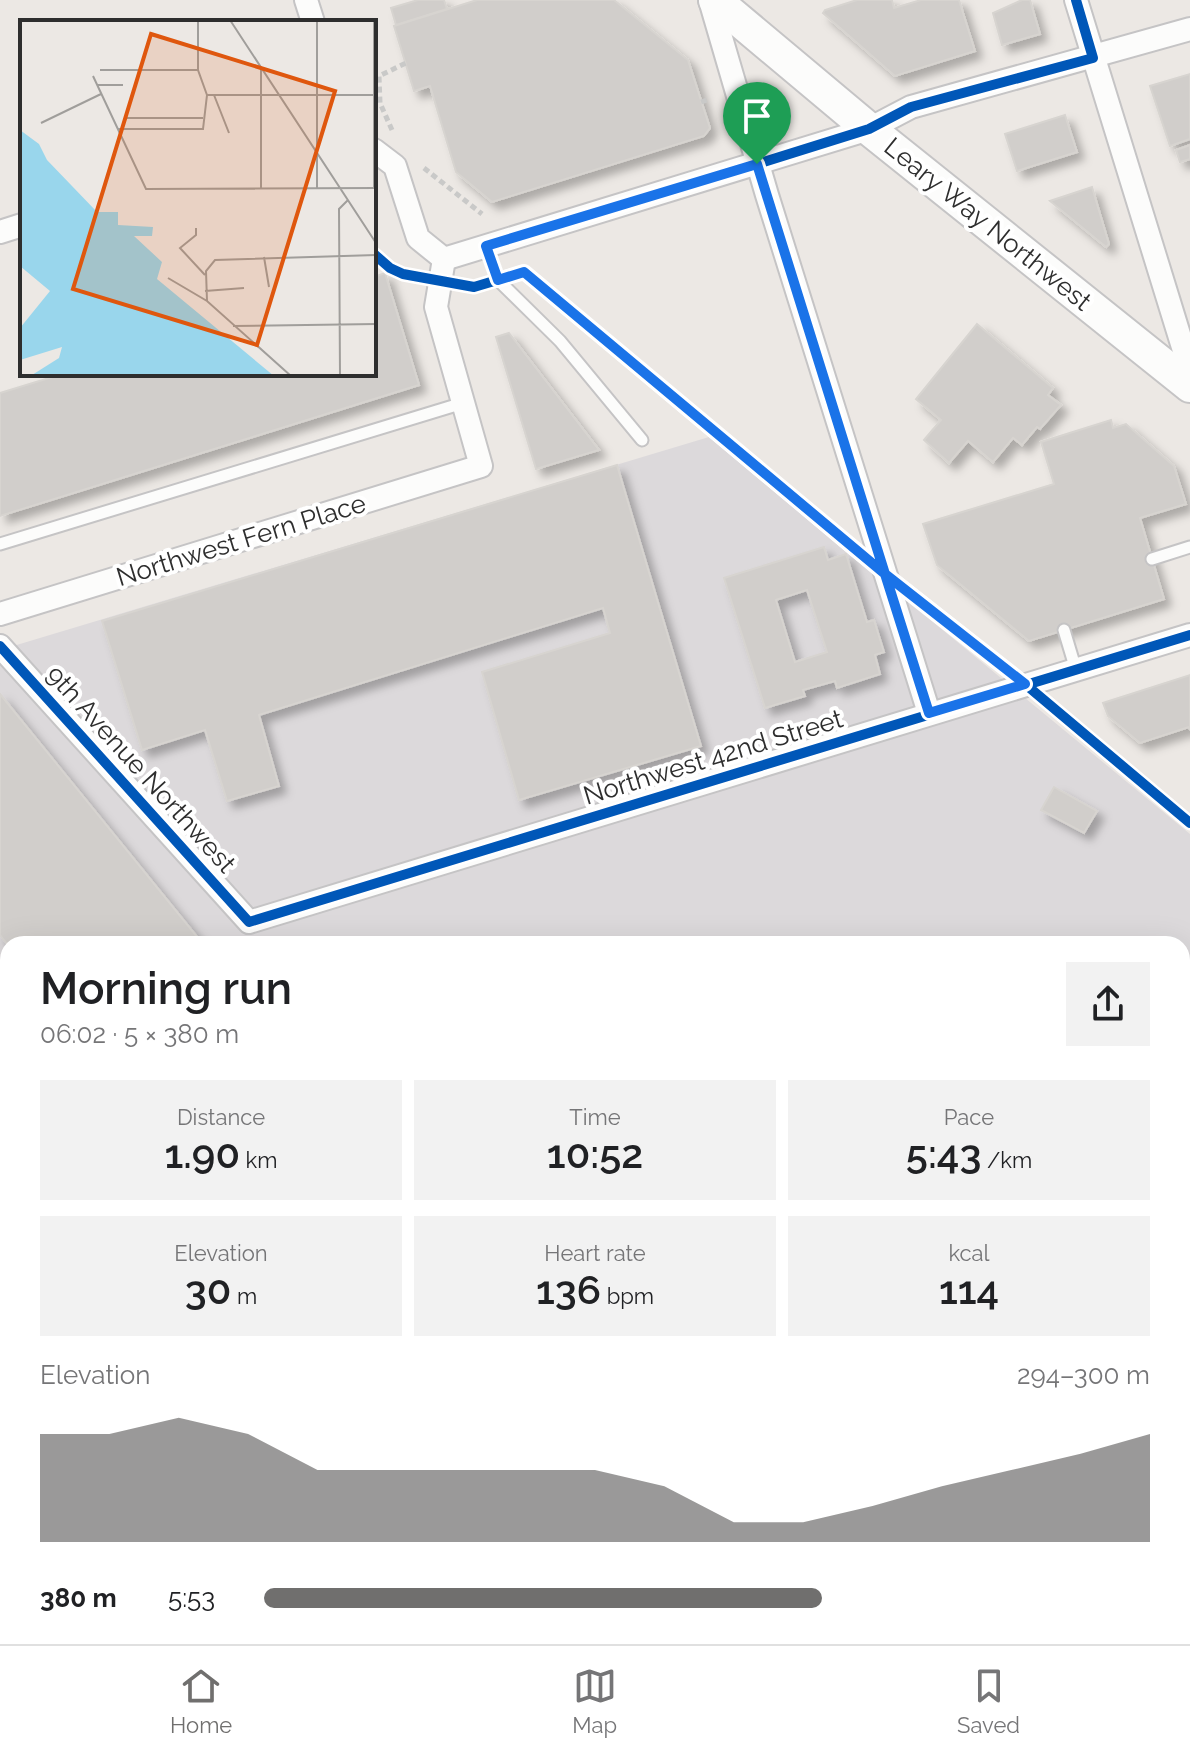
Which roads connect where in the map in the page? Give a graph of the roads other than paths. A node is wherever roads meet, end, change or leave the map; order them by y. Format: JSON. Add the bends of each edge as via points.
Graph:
{"nodes":[{"id":1,"x":306,"y":0,"type":"edge"},
{"id":2,"x":712,"y":0,"type":"edge"},
{"id":3,"x":1076,"y":0,"type":"edge"},
{"id":4,"x":312,"y":20,"type":"edge"},
{"id":5,"x":1190,"y":29,"type":"edge"},
{"id":6,"x":1093,"y":58,"type":"junction"},
{"id":7,"x":869,"y":129,"type":"junction"},
{"id":8,"x":376,"y":152,"type":"edge"},
{"id":9,"x":757,"y":164,"type":"junction"},
{"id":10,"x":20,"y":226,"type":"edge"},
{"id":11,"x":0,"y":232,"type":"edge"},
{"id":12,"x":486,"y":246,"type":"junction"},
{"id":13,"x":444,"y":259,"type":"junction"},
{"id":14,"x":1190,"y":370,"type":"edge"},
{"id":15,"x":1190,"y":386,"type":"edge"},
{"id":16,"x":463,"y":403,"type":"junction"},
{"id":17,"x":642,"y":440,"type":"dead end"},
{"id":18,"x":0,"y":544,"type":"edge"},
{"id":19,"x":1190,"y":547,"type":"edge"},
{"id":20,"x":1152,"y":559,"type":"dead end"},
{"id":21,"x":0,"y":614,"type":"edge"},
{"id":22,"x":1064,"y":630,"type":"dead end"},
{"id":23,"x":1190,"y":635,"type":"edge"},
{"id":24,"x":0,"y":646,"type":"edge"},
{"id":25,"x":1076,"y":670,"type":"junction"},
{"id":26,"x":929,"y":713,"type":"junction"},
{"id":27,"x":249,"y":922,"type":"joint"}],
"edges":[{"from":1,"to":4,"type":"street"},
{"from":2,"to":7,"type":"main road","name":"Leary Way Northwest"},
{"from":2,"to":9,"type":"street"},
{"from":3,"to":6,"type":"street"},
{"from":5,"to":6,"type":"street"},
{"from":6,"to":7,"type":"street","via":[[911,107]]},
{"from":6,"to":14,"type":"street"},
{"from":7,"to":9,"type":"street"},
{"from":7,"to":15,"type":"main road","name":"Leary Way Northwest"},
{"from":8,"to":13,"type":"street","via":[[395,166],[418,238]]},
{"from":9,"to":12,"type":"street"},
{"from":9,"to":26,"type":"street"},
{"from":10,"to":11,"type":"street"},
{"from":12,"to":13,"type":"street"},
{"from":12,"to":17,"type":"lane","via":[[498,280],[560,341]]},
{"from":13,"to":16,"type":"street","via":[[436,307]]},
{"from":16,"to":18,"type":"lane"},
{"from":16,"to":21,"type":"street","name":"Northwest Fern Place","via":[[481,466]]},
{"from":19,"to":20,"type":"lane"},
{"from":22,"to":25,"type":"lane"},
{"from":23,"to":25,"type":"street","name":"Northwest 42nd Street"},
{"from":24,"to":27,"type":"street","name":"9th Avenue Northwest"},
{"from":25,"to":26,"type":"street","name":"Northwest 42nd Street"},
{"from":26,"to":27,"type":"street","name":"Northwest 42nd Street"}]}
